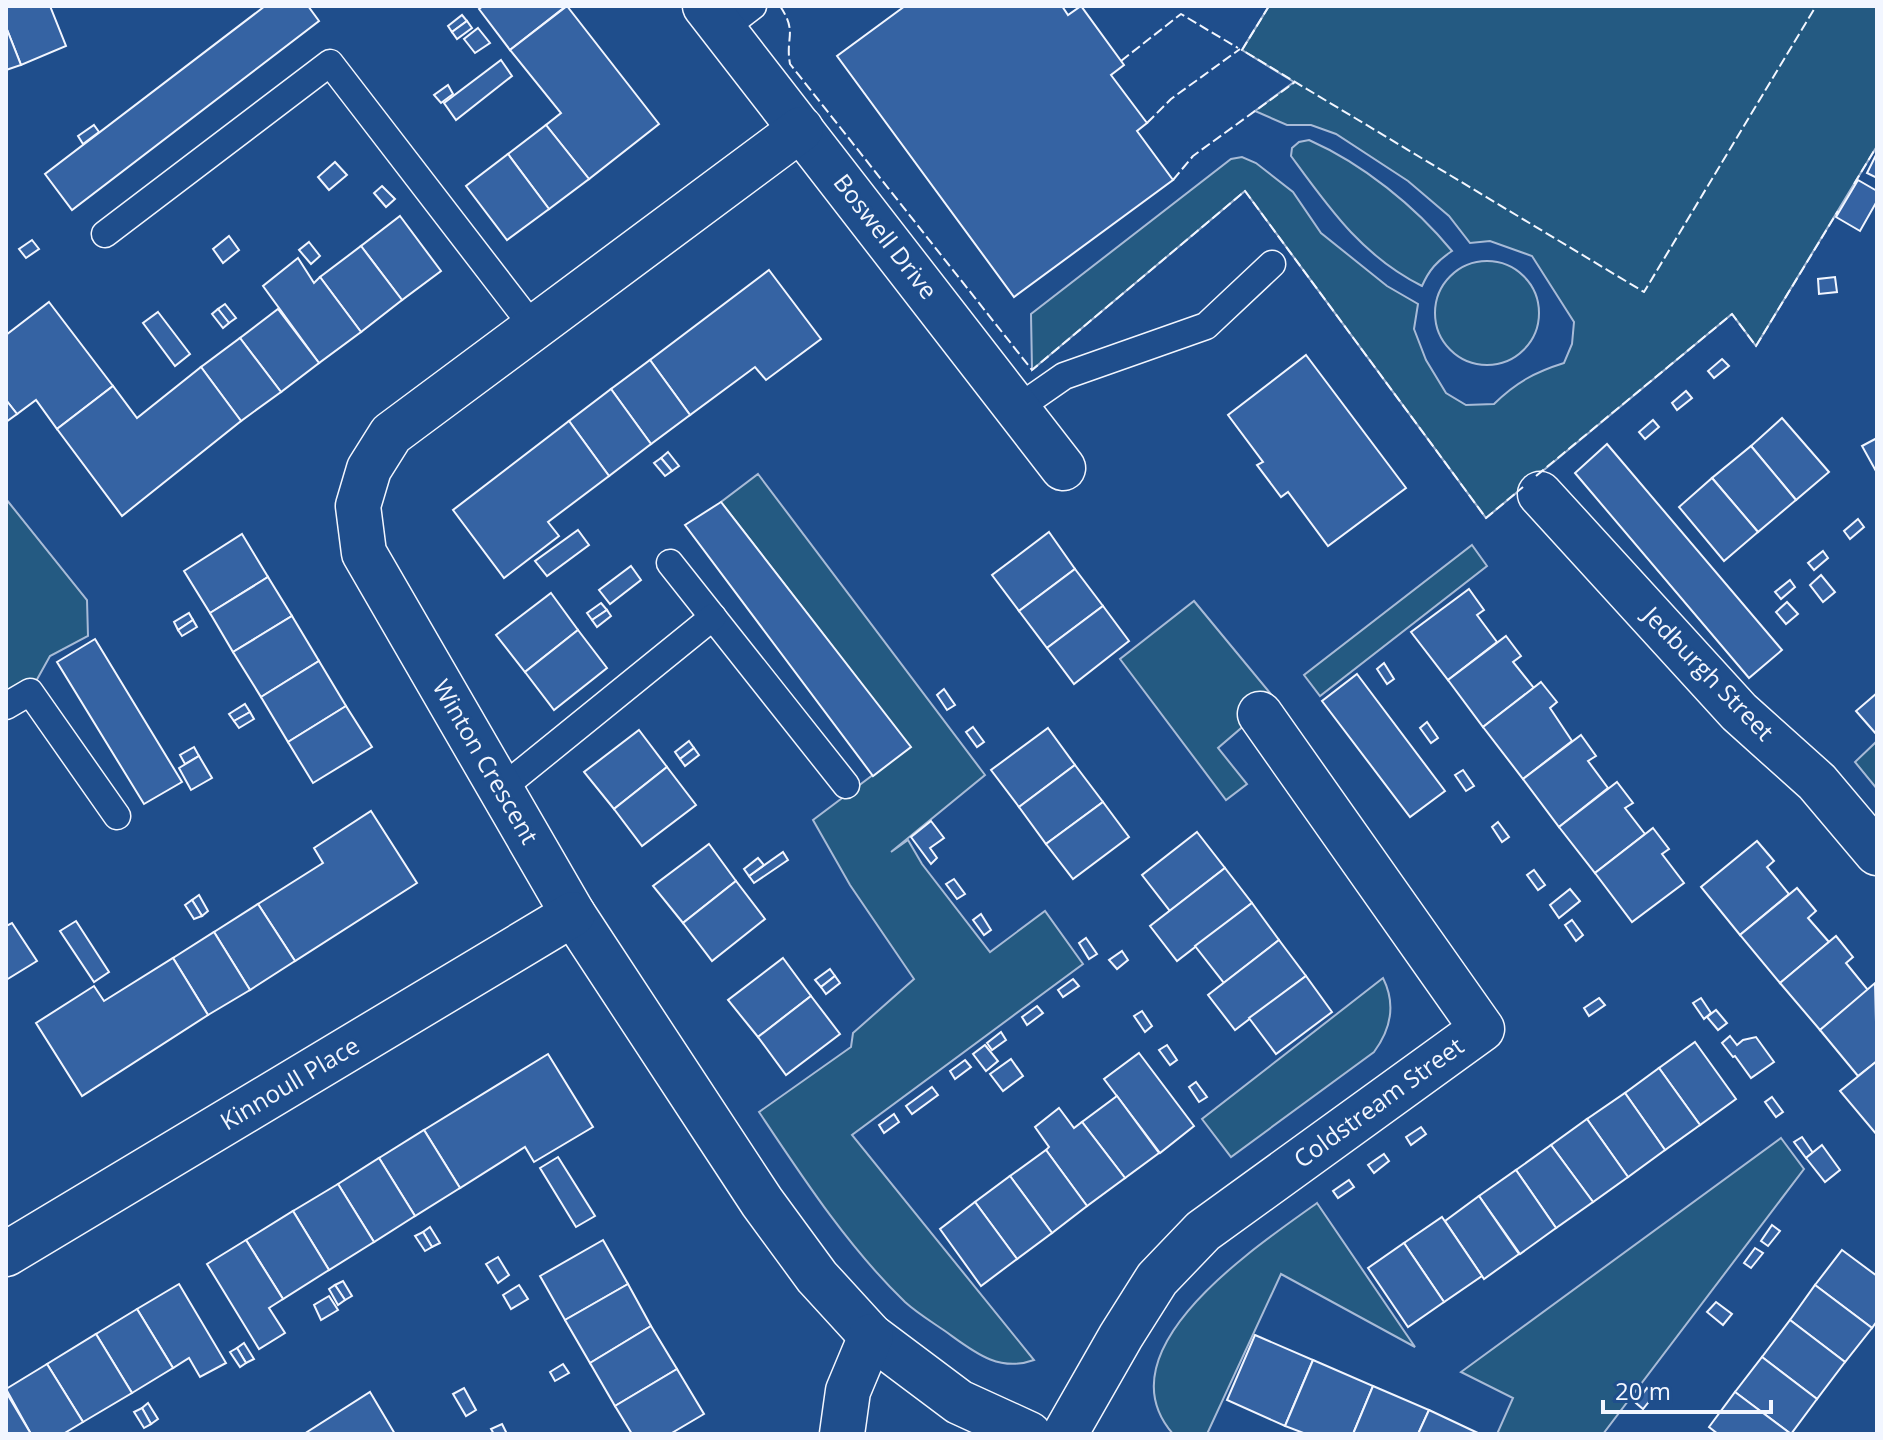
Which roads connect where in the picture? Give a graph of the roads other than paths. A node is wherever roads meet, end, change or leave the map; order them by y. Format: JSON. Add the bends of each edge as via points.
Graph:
{"nodes":[{"id":1,"x":727,"y":14,"type":"edge"},
{"id":2,"x":801,"y":129,"type":"junction"},
{"id":3,"x":105,"y":234,"type":"dead end"},
{"id":4,"x":1272,"y":264,"type":"dead end"},
{"id":5,"x":534,"y":328,"type":"junction"},
{"id":6,"x":1018,"y":408,"type":"junction"},
{"id":7,"x":1063,"y":468,"type":"dead end"},
{"id":8,"x":1540,"y":494,"type":"dead end"},
{"id":9,"x":670,"y":563,"type":"dead end"},
{"id":10,"x":713,"y":617,"type":"junction"},
{"id":11,"x":6,"y":706,"type":"edge"},
{"id":12,"x":1260,"y":714,"type":"dead end"},
{"id":13,"x":846,"y":785,"type":"dead end"},
{"id":14,"x":501,"y":789,"type":"junction"},
{"id":15,"x":117,"y":816,"type":"dead end"},
{"id":16,"x":1877,"y":853,"type":"edge"},
{"id":17,"x":573,"y":914,"type":"junction"},
{"id":18,"x":10,"y":1244,"type":"edge"},
{"id":19,"x":871,"y":1336,"type":"junction"},
{"id":20,"x":842,"y":1434,"type":"edge"},
{"id":21,"x":1029,"y":1434,"type":"edge"},
{"id":22,"x":1065,"y":1434,"type":"edge"}],
"edges":[{"from":1,"to":2,"type":"street","name":"Boswell Drive"},
{"from":2,"to":5,"type":"street","name":"Winton Crescent"},
{"from":2,"to":6,"type":"street","name":"Boswell Drive"},
{"from":3,"to":5,"type":"lane","via":[[330,63]]},
{"from":4,"to":6,"type":"lane","via":[[1206,326],[1064,376]]},
{"from":5,"to":14,"type":"street","name":"Winton Crescent","via":[[391,434],[369,469],[358,506],[364,553]]},
{"from":6,"to":7,"type":"street","name":"Boswell Drive"},
{"from":8,"to":16,"type":"street","name":"Jedburgh Street","via":[[1739,712],[1817,782]]},
{"from":9,"to":10,"type":"lane"},
{"from":10,"to":13,"type":"lane"},
{"from":10,"to":14,"type":"lane"},
{"from":11,"to":15,"type":"lane","via":[[30,692]]},
{"from":12,"to":22,"type":"street","name":"Coldstream Street","via":[[1482,1029],[1203,1231],[1157,1279]]},
{"from":14,"to":17,"type":"street","name":"Winton Crescent"},
{"from":17,"to":18,"type":"street","name":"Kinnoull Place"},
{"from":17,"to":19,"type":"street","name":"Winton Crescent","via":[[762,1202],[817,1277]]},
{"from":19,"to":20,"type":"street","via":[[848,1391]]},
{"from":19,"to":21,"type":"street","name":"Winton Crescent","via":[[959,1402]]}]}
